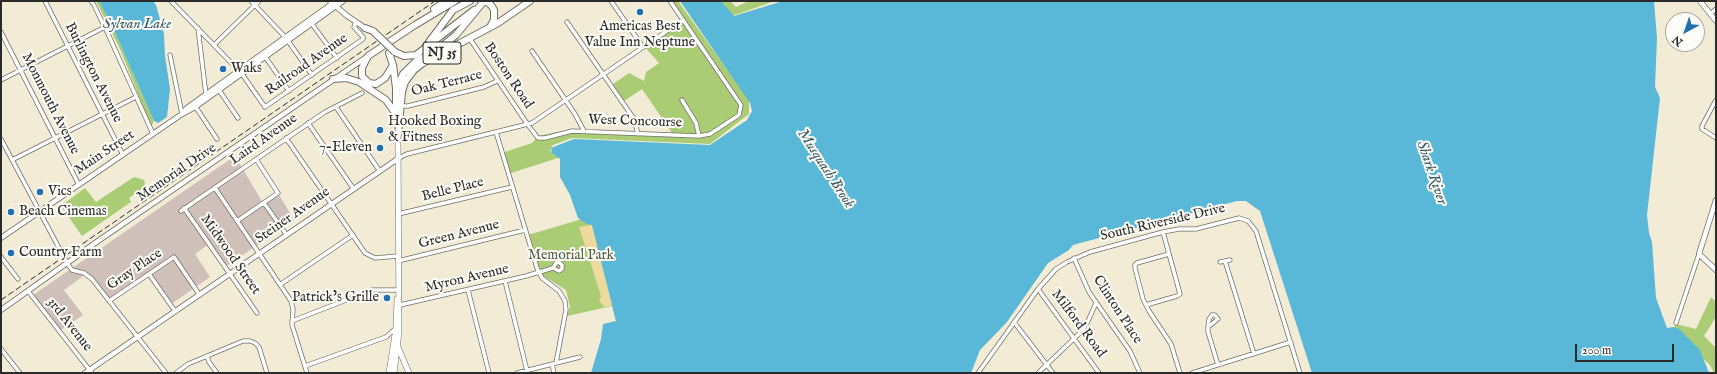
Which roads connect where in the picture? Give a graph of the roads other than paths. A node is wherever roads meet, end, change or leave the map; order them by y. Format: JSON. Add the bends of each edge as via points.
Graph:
{"nodes":[{"id":1,"x":45,"y":1,"type":"edge"},
{"id":2,"x":91,"y":1,"type":"edge"},
{"id":3,"x":171,"y":1,"type":"edge"},
{"id":4,"x":250,"y":1,"type":"edge"},
{"id":5,"x":259,"y":1,"type":"edge"},
{"id":6,"x":343,"y":1,"type":"edge"},
{"id":7,"x":446,"y":1,"type":"edge"},
{"id":8,"x":455,"y":1,"type":"edge"},
{"id":9,"x":470,"y":1,"type":"edge"},
{"id":10,"x":530,"y":1,"type":"edge"},
{"id":11,"x":611,"y":1,"type":"edge"},
{"id":12,"x":670,"y":1,"type":"edge"},
{"id":13,"x":1700,"y":1,"type":"edge"},
{"id":14,"x":334,"y":3,"type":"edge"},
{"id":15,"x":483,"y":3,"type":"edge"},
{"id":16,"x":255,"y":5,"type":"junction"},
{"id":17,"x":1716,"y":9,"type":"edge"},
{"id":18,"x":1710,"y":14,"type":"junction"},
{"id":19,"x":683,"y":20,"type":"junction"},
{"id":20,"x":1716,"y":21,"type":"edge"},
{"id":21,"x":356,"y":22,"type":"junction"},
{"id":22,"x":567,"y":22,"type":"dead end"},
{"id":23,"x":312,"y":24,"type":"junction"},
{"id":24,"x":415,"y":25,"type":"junction"},
{"id":25,"x":105,"y":27,"type":"junction"},
{"id":26,"x":198,"y":28,"type":"junction"},
{"id":27,"x":365,"y":28,"type":"joint"},
{"id":28,"x":489,"y":28,"type":"junction"},
{"id":29,"x":1,"y":32,"type":"edge"},
{"id":30,"x":287,"y":39,"type":"junction"},
{"id":31,"x":470,"y":39,"type":"junction"},
{"id":32,"x":214,"y":45,"type":"junction"},
{"id":33,"x":68,"y":46,"type":"junction"},
{"id":34,"x":643,"y":47,"type":"junction"},
{"id":35,"x":423,"y":50,"type":"junction"},
{"id":36,"x":392,"y":52,"type":"junction"},
{"id":37,"x":532,"y":52,"type":"dead end"},
{"id":38,"x":170,"y":55,"type":"dead end"},
{"id":39,"x":368,"y":56,"type":"junction"},
{"id":40,"x":266,"y":58,"type":"junction"},
{"id":41,"x":337,"y":58,"type":"junction"},
{"id":42,"x":393,"y":65,"type":"junction"},
{"id":43,"x":20,"y":70,"type":"junction"},
{"id":44,"x":241,"y":73,"type":"junction"},
{"id":45,"x":312,"y":75,"type":"junction"},
{"id":46,"x":603,"y":75,"type":"junction"},
{"id":47,"x":333,"y":79,"type":"junction"},
{"id":48,"x":1,"y":80,"type":"edge"},
{"id":49,"x":497,"y":81,"type":"junction"},
{"id":50,"x":219,"y":90,"type":"junction"},
{"id":51,"x":396,"y":90,"type":"junction"},
{"id":52,"x":289,"y":91,"type":"junction"},
{"id":53,"x":362,"y":93,"type":"dead end"},
{"id":54,"x":206,"y":95,"type":"junction"},
{"id":55,"x":136,"y":97,"type":"junction"},
{"id":56,"x":566,"y":100,"type":"junction"},
{"id":57,"x":682,"y":100,"type":"dead end"},
{"id":58,"x":1716,"y":100,"type":"edge"},
{"id":59,"x":194,"y":105,"type":"junction"},
{"id":60,"x":401,"y":106,"type":"junction"},
{"id":61,"x":336,"y":107,"type":"junction"},
{"id":62,"x":102,"y":114,"type":"junction"},
{"id":63,"x":182,"y":114,"type":"junction"},
{"id":64,"x":396,"y":114,"type":"junction"},
{"id":65,"x":238,"y":118,"type":"dead end"},
{"id":66,"x":308,"y":123,"type":"junction"},
{"id":67,"x":530,"y":124,"type":"junction"},
{"id":68,"x":584,"y":131,"type":"junction"},
{"id":69,"x":496,"y":132,"type":"junction"},
{"id":70,"x":153,"y":134,"type":"junction"},
{"id":71,"x":638,"y":134,"type":"junction"},
{"id":72,"x":398,"y":135,"type":"junction"},
{"id":73,"x":699,"y":136,"type":"junction"},
{"id":74,"x":55,"y":138,"type":"junction"},
{"id":75,"x":286,"y":138,"type":"junction"},
{"id":76,"x":1716,"y":138,"type":"edge"},
{"id":77,"x":1,"y":139,"type":"edge"},
{"id":78,"x":217,"y":139,"type":"dead end"},
{"id":79,"x":123,"y":155,"type":"junction"},
{"id":80,"x":399,"y":158,"type":"junction"},
{"id":81,"x":256,"y":159,"type":"junction"},
{"id":82,"x":12,"y":160,"type":"junction"},
{"id":83,"x":379,"y":170,"type":"junction"},
{"id":84,"x":79,"y":185,"type":"junction"},
{"id":85,"x":512,"y":187,"type":"junction"},
{"id":86,"x":215,"y":188,"type":"junction"},
{"id":87,"x":353,"y":188,"type":"junction"},
{"id":88,"x":1716,"y":200,"type":"edge"},
{"id":89,"x":264,"y":203,"type":"junction"},
{"id":90,"x":331,"y":203,"type":"junction"},
{"id":91,"x":1715,"y":206,"type":"edge"},
{"id":92,"x":183,"y":209,"type":"joint"},
{"id":93,"x":40,"y":212,"type":"junction"},
{"id":94,"x":398,"y":214,"type":"junction"},
{"id":95,"x":237,"y":221,"type":"junction"},
{"id":96,"x":525,"y":230,"type":"junction"},
{"id":97,"x":1163,"y":232,"type":"junction"},
{"id":98,"x":286,"y":234,"type":"junction"},
{"id":99,"x":353,"y":235,"type":"junction"},
{"id":100,"x":1,"y":238,"type":"edge"},
{"id":101,"x":259,"y":252,"type":"junction"},
{"id":102,"x":1169,"y":254,"type":"junction"},
{"id":103,"x":1699,"y":254,"type":"junction"},
{"id":104,"x":1,"y":257,"type":"edge"},
{"id":105,"x":1074,"y":258,"type":"junction"},
{"id":106,"x":398,"y":259,"type":"junction"},
{"id":107,"x":1230,"y":260,"type":"dead end"},
{"id":108,"x":1225,"y":261,"type":"junction"},
{"id":109,"x":1220,"y":262,"type":"dead end"},
{"id":110,"x":67,"y":263,"type":"junction"},
{"id":111,"x":553,"y":268,"type":"dead end"},
{"id":112,"x":1716,"y":270,"type":"edge"},
{"id":113,"x":229,"y":273,"type":"junction"},
{"id":114,"x":539,"y":273,"type":"junction"},
{"id":115,"x":149,"y":274,"type":"junction"},
{"id":116,"x":18,"y":279,"type":"dead end"},
{"id":117,"x":505,"y":281,"type":"junction"},
{"id":118,"x":281,"y":284,"type":"junction"},
{"id":119,"x":1038,"y":289,"type":"junction"},
{"id":120,"x":398,"y":290,"type":"junction"},
{"id":121,"x":468,"y":290,"type":"junction"},
{"id":122,"x":28,"y":291,"type":"junction"},
{"id":123,"x":200,"y":294,"type":"junction"},
{"id":124,"x":109,"y":301,"type":"junction"},
{"id":125,"x":1096,"y":303,"type":"junction"},
{"id":126,"x":400,"y":305,"type":"junction"},
{"id":127,"x":1146,"y":305,"type":"junction"},
{"id":128,"x":1,"y":310,"type":"edge"},
{"id":129,"x":175,"y":311,"type":"junction"},
{"id":130,"x":257,"y":313,"type":"dead end"},
{"id":131,"x":292,"y":321,"type":"junction"},
{"id":132,"x":1014,"y":322,"type":"junction"},
{"id":133,"x":1676,"y":322,"type":"dead end"},
{"id":134,"x":1208,"y":327,"type":"dead end"},
{"id":135,"x":398,"y":330,"type":"junction"},
{"id":136,"x":138,"y":337,"type":"junction"},
{"id":137,"x":386,"y":337,"type":"junction"},
{"id":138,"x":1074,"y":338,"type":"junction"},
{"id":139,"x":1291,"y":342,"type":"junction"},
{"id":140,"x":396,"y":344,"type":"junction"},
{"id":141,"x":1,"y":349,"type":"edge"},
{"id":142,"x":1254,"y":354,"type":"junction"},
{"id":143,"x":207,"y":356,"type":"junction"},
{"id":144,"x":580,"y":357,"type":"dead end"},
{"id":145,"x":405,"y":362,"type":"junction"},
{"id":146,"x":554,"y":364,"type":"junction"},
{"id":147,"x":1046,"y":364,"type":"junction"},
{"id":148,"x":1218,"y":364,"type":"junction"},
{"id":149,"x":305,"y":366,"type":"junction"},
{"id":150,"x":91,"y":371,"type":"edge"},
{"id":151,"x":527,"y":371,"type":"junction"},
{"id":152,"x":20,"y":373,"type":"edge"},
{"id":153,"x":85,"y":373,"type":"edge"},
{"id":154,"x":166,"y":373,"type":"edge"},
{"id":155,"x":176,"y":373,"type":"edge"},
{"id":156,"x":218,"y":373,"type":"edge"},
{"id":157,"x":267,"y":373,"type":"edge"},
{"id":158,"x":307,"y":373,"type":"edge"},
{"id":159,"x":389,"y":373,"type":"edge"},
{"id":160,"x":394,"y":373,"type":"edge"},
{"id":161,"x":409,"y":373,"type":"edge"},
{"id":162,"x":489,"y":373,"type":"edge"},
{"id":163,"x":517,"y":373,"type":"edge"},
{"id":164,"x":554,"y":373,"type":"edge"},
{"id":165,"x":978,"y":373,"type":"edge"},
{"id":166,"x":1038,"y":373,"type":"edge"},
{"id":167,"x":1053,"y":373,"type":"edge"},
{"id":168,"x":1099,"y":373,"type":"edge"},
{"id":169,"x":1140,"y":373,"type":"edge"},
{"id":170,"x":1180,"y":373,"type":"edge"},
{"id":171,"x":1192,"y":373,"type":"edge"},
{"id":172,"x":1300,"y":373,"type":"edge"}],
"edges":[{"from":1,"to":33,"type":"street","name":"Burlington Avenue"},
{"from":2,"to":25,"type":"street"},
{"from":3,"to":26,"type":"street"},
{"from":4,"to":16,"type":"street"},
{"from":5,"to":16,"type":"street"},
{"from":6,"to":14,"type":"street","name":"Main Street"},
{"from":7,"to":24,"type":"highway"},
{"from":8,"to":24,"type":"highway"},
{"from":9,"to":35,"type":"highway","via":[[453,10]]},
{"from":10,"to":28,"type":"highway","number":"NJ 35"},
{"from":11,"to":34,"type":"street"},
{"from":12,"to":19,"type":"street"},
{"from":13,"to":18,"type":"street"},
{"from":14,"to":21,"type":"street"},
{"from":14,"to":23,"type":"street","name":"Main Street"},
{"from":14,"to":30,"type":"street","name":"Main Street"},
{"from":15,"to":28,"type":"highway","via":[[491,5],[495,13],[494,21]]},
{"from":15,"to":35,"type":"highway"},
{"from":15,"to":51,"type":"highway","number":"NJ 35","via":[[452,39],[411,65]]},
{"from":16,"to":30,"type":"street"},
{"from":16,"to":32,"type":"street"},
{"from":17,"to":18,"type":"street"},
{"from":18,"to":20,"type":"street"},
{"from":19,"to":34,"type":"street"},
{"from":19,"to":73,"type":"street","name":"West Concourse","via":[[741,106],[736,117],[717,131]]},
{"from":21,"to":27,"type":"street"},
{"from":21,"to":41,"type":"street","name":"Railroad Avenue","via":[[354,27],[364,38]]},
{"from":22,"to":46,"type":"street"},
{"from":23,"to":30,"type":"street","name":"Main Street"},
{"from":23,"to":41,"type":"street"},
{"from":24,"to":39,"type":"highway"},
{"from":25,"to":33,"type":"street"},
{"from":25,"to":55,"type":"street"},
{"from":26,"to":32,"type":"street"},
{"from":26,"to":54,"type":"street"},
{"from":27,"to":36,"type":"highway"},
{"from":28,"to":31,"type":"highway","number":"NJ 35"},
{"from":29,"to":43,"type":"street","name":"Monmouth Avenue"},
{"from":30,"to":40,"type":"street","name":"Main Street"},
{"from":30,"to":44,"type":"street","name":"Main Street"},
{"from":30,"to":45,"type":"street"},
{"from":31,"to":49,"type":"street","name":"Boston Road"},
{"from":31,"to":60,"type":"highway","number":"NJ 35","via":[[423,62],[414,70],[403,86]]},
{"from":32,"to":44,"type":"street"},
{"from":33,"to":43,"type":"street"},
{"from":33,"to":62,"type":"street","name":"Burlington Avenue"},
{"from":34,"to":46,"type":"street"},
{"from":35,"to":36,"type":"highway","via":[[408,57]]},
{"from":36,"to":42,"type":"highway"},
{"from":37,"to":56,"type":"street"},
{"from":38,"to":63,"type":"street"},
{"from":39,"to":42,"type":"highway","via":[[361,74],[370,84],[382,80]]},
{"from":39,"to":47,"type":"street","name":"Memorial Drive"},
{"from":40,"to":44,"type":"street","name":"Main Street"},
{"from":40,"to":52,"type":"street"},
{"from":41,"to":45,"type":"street","name":"Railroad Avenue"},
{"from":42,"to":51,"type":"highway"},
{"from":43,"to":48,"type":"street"},
{"from":43,"to":74,"type":"street","name":"Monmouth Avenue"},
{"from":44,"to":50,"type":"street","name":"Main Street"},
{"from":44,"to":52,"type":"street","name":"Railroad Avenue","via":[[265,107]]},
{"from":44,"to":54,"type":"street","name":"Main Street"},
{"from":45,"to":52,"type":"street","name":"Railroad Avenue"},
{"from":46,"to":56,"type":"street"},
{"from":46,"to":71,"type":"street","via":[[634,119]]},
{"from":47,"to":64,"type":"highway","via":[[346,78],[359,82],[386,100]]},
{"from":47,"to":110,"type":"street","name":"Memorial Drive"},
{"from":49,"to":60,"type":"street","name":"Oak Terrace","via":[[484,87]]},
{"from":49,"to":67,"type":"street","name":"Boston Road"},
{"from":50,"to":59,"type":"street","name":"Main Street"},
{"from":50,"to":65,"type":"street"},
{"from":51,"to":64,"type":"highway","number":"NJ 35"},
{"from":53,"to":61,"type":"street","name":"Laird Avenue"},
{"from":54,"to":59,"type":"street","name":"Main Street"},
{"from":55,"to":62,"type":"street"},
{"from":55,"to":70,"type":"street"},
{"from":56,"to":67,"type":"street"},
{"from":56,"to":68,"type":"street"},
{"from":57,"to":73,"type":"street","via":[[696,123]]},
{"from":58,"to":76,"type":"street","via":[[1702,126],[1702,129]]},
{"from":59,"to":63,"type":"street","name":"Main Street"},
{"from":59,"to":78,"type":"street"},
{"from":60,"to":72,"type":"highway","number":"NJ 35"},
{"from":61,"to":66,"type":"street","name":"Laird Avenue"},
{"from":61,"to":83,"type":"street"},
{"from":62,"to":74,"type":"street"},
{"from":62,"to":79,"type":"street","name":"Burlington Avenue"},
{"from":63,"to":70,"type":"street","name":"Main Street"},
{"from":64,"to":72,"type":"highway","number":"NJ 35"},
{"from":66,"to":75,"type":"street","name":"Laird Avenue"},
{"from":66,"to":87,"type":"street"},
{"from":67,"to":68,"type":"street","name":"West Concourse","via":[[535,135],[541,138]]},
{"from":67,"to":69,"type":"street","name":"Steiner Avenue"},
{"from":68,"to":71,"type":"street","name":"West Concourse"},
{"from":69,"to":80,"type":"street","name":"Steiner Avenue"},
{"from":69,"to":85,"type":"street"},
{"from":70,"to":79,"type":"street","name":"Main Street"},
{"from":71,"to":73,"type":"street","name":"West Concourse"},
{"from":72,"to":80,"type":"main road","number":"NJ 35"},
{"from":74,"to":82,"type":"street"},
{"from":74,"to":84,"type":"street","name":"Monmouth Avenue"},
{"from":75,"to":81,"type":"street","name":"Laird Avenue"},
{"from":75,"to":90,"type":"street"},
{"from":77,"to":82,"type":"street"},
{"from":79,"to":84,"type":"street","name":"Main Street"},
{"from":80,"to":83,"type":"street","name":"Steiner Avenue"},
{"from":80,"to":94,"type":"main road","number":"NJ 35"},
{"from":81,"to":86,"type":"street","name":"Laird Avenue"},
{"from":81,"to":89,"type":"street","via":[[278,193]]},
{"from":82,"to":93,"type":"street"},
{"from":83,"to":87,"type":"street","name":"Steiner Avenue"},
{"from":84,"to":93,"type":"street","name":"Main Street"},
{"from":85,"to":94,"type":"street","name":"Belle Place"},
{"from":85,"to":96,"type":"street"},
{"from":86,"to":92,"type":"street","name":"Laird Avenue"},
{"from":86,"to":95,"type":"street"},
{"from":87,"to":90,"type":"street","name":"Steiner Avenue"},
{"from":88,"to":91,"type":"street"},
{"from":89,"to":95,"type":"street"},
{"from":89,"to":98,"type":"street"},
{"from":90,"to":98,"type":"street","name":"Steiner Avenue"},
{"from":90,"to":99,"type":"street"},
{"from":91,"to":103,"type":"street"},
{"from":92,"to":113,"type":"street","name":"Midwood Street"},
{"from":93,"to":100,"type":"street","name":"Main Street"},
{"from":93,"to":110,"type":"street"},
{"from":94,"to":106,"type":"main road","number":"NJ 35"},
{"from":95,"to":101,"type":"street"},
{"from":96,"to":106,"type":"street","name":"Green Avenue"},
{"from":96,"to":114,"type":"street"},
{"from":97,"to":102,"type":"street"},
{"from":97,"to":105,"type":"street","name":"South Riverside Drive"},
{"from":97,"to":139,"type":"street","name":"South Riverside Drive","via":[[1198,228],[1242,218],[1252,224]]},
{"from":98,"to":101,"type":"street","name":"Steiner Avenue"},
{"from":99,"to":106,"type":"street","name":"Green Avenue","via":[[370,257]]},
{"from":99,"to":118,"type":"street"},
{"from":101,"to":113,"type":"street","name":"Steiner Avenue"},
{"from":101,"to":118,"type":"street"},
{"from":102,"to":127,"type":"street","via":[[1180,294]]},
{"from":102,"to":127,"type":"street","via":[[1135,265]]},
{"from":103,"to":112,"type":"street"},
{"from":103,"to":133,"type":"street"},
{"from":104,"to":116,"type":"street"},
{"from":105,"to":119,"type":"street","name":"South Riverside Drive","via":[[1056,269]]},
{"from":105,"to":125,"type":"street","name":"Clinton Place"},
{"from":106,"to":120,"type":"main road","number":"NJ 35"},
{"from":107,"to":108,"type":"street"},
{"from":108,"to":109,"type":"street"},
{"from":108,"to":142,"type":"street"},
{"from":110,"to":122,"type":"street","name":"Memorial Drive"},
{"from":110,"to":124,"type":"street","via":[[72,270],[89,276]]},
{"from":111,"to":114,"type":"street","name":"Myron Avenue"},
{"from":113,"to":123,"type":"street","name":"Steiner Avenue"},
{"from":113,"to":130,"type":"street","name":"Midwood Street"},
{"from":114,"to":117,"type":"street","name":"Myron Avenue"},
{"from":114,"to":146,"type":"street","via":[[559,291],[565,301],[566,310]]},
{"from":115,"to":123,"type":"street","name":"Gray Place","via":[[174,257]]},
{"from":115,"to":124,"type":"street","name":"Gray Place"},
{"from":115,"to":129,"type":"street"},
{"from":117,"to":121,"type":"street","name":"Myron Avenue"},
{"from":117,"to":151,"type":"street"},
{"from":118,"to":131,"type":"street","via":[[292,305]]},
{"from":119,"to":132,"type":"street","name":"South Riverside Drive"},
{"from":119,"to":138,"type":"street","name":"Milford Road"},
{"from":120,"to":126,"type":"main road","number":"NJ 35"},
{"from":120,"to":131,"type":"street","via":[[372,290]]},
{"from":120,"to":135,"type":"main road","number":"NJ 35"},
{"from":121,"to":126,"type":"street","name":"Myron Avenue"},
{"from":121,"to":162,"type":"street"},
{"from":122,"to":128,"type":"street","name":"Memorial Drive"},
{"from":122,"to":150,"type":"street","name":"3rd Avenue"},
{"from":123,"to":129,"type":"street","name":"Steiner Avenue"},
{"from":124,"to":136,"type":"street"},
{"from":125,"to":138,"type":"street","via":[[1088,321]]},
{"from":125,"to":169,"type":"street","name":"Clinton Place","via":[[1125,343]]},
{"from":126,"to":135,"type":"main road","number":"NJ 35"},
{"from":127,"to":170,"type":"street","via":[[1171,344]]},
{"from":129,"to":136,"type":"street","name":"Steiner Avenue"},
{"from":131,"to":149,"type":"street"},
{"from":132,"to":147,"type":"street"},
{"from":132,"to":165,"type":"street","name":"South Riverside Drive"},
{"from":134,"to":148,"type":"street"},
{"from":135,"to":137,"type":"street"},
{"from":135,"to":140,"type":"main road"},
{"from":135,"to":145,"type":"main road"},
{"from":136,"to":150,"type":"street","name":"Steiner Avenue"},
{"from":136,"to":154,"type":"street"},
{"from":137,"to":140,"type":"street","via":[[391,338]]},
{"from":137,"to":149,"type":"street"},
{"from":138,"to":147,"type":"street"},
{"from":138,"to":168,"type":"street","name":"Milford Road"},
{"from":139,"to":142,"type":"street"},
{"from":139,"to":172,"type":"street","name":"South Riverside Drive"},
{"from":140,"to":145,"type":"main road"},
{"from":140,"to":159,"type":"main road"},
{"from":140,"to":160,"type":"main road"},
{"from":141,"to":152,"type":"street"},
{"from":142,"to":148,"type":"street"},
{"from":143,"to":155,"type":"street","via":[[188,364]]},
{"from":143,"to":156,"type":"street"},
{"from":143,"to":157,"type":"street","via":[[243,342],[253,341],[258,347]]},
{"from":144,"to":146,"type":"street"},
{"from":145,"to":161,"type":"main road"},
{"from":146,"to":151,"type":"street"},
{"from":146,"to":164,"type":"street"},
{"from":147,"to":166,"type":"street"},
{"from":147,"to":167,"type":"street"},
{"from":148,"to":171,"type":"street"},
{"from":149,"to":158,"type":"street"},
{"from":150,"to":153,"type":"street","name":"Steiner Avenue"},
{"from":151,"to":163,"type":"street"}]}
